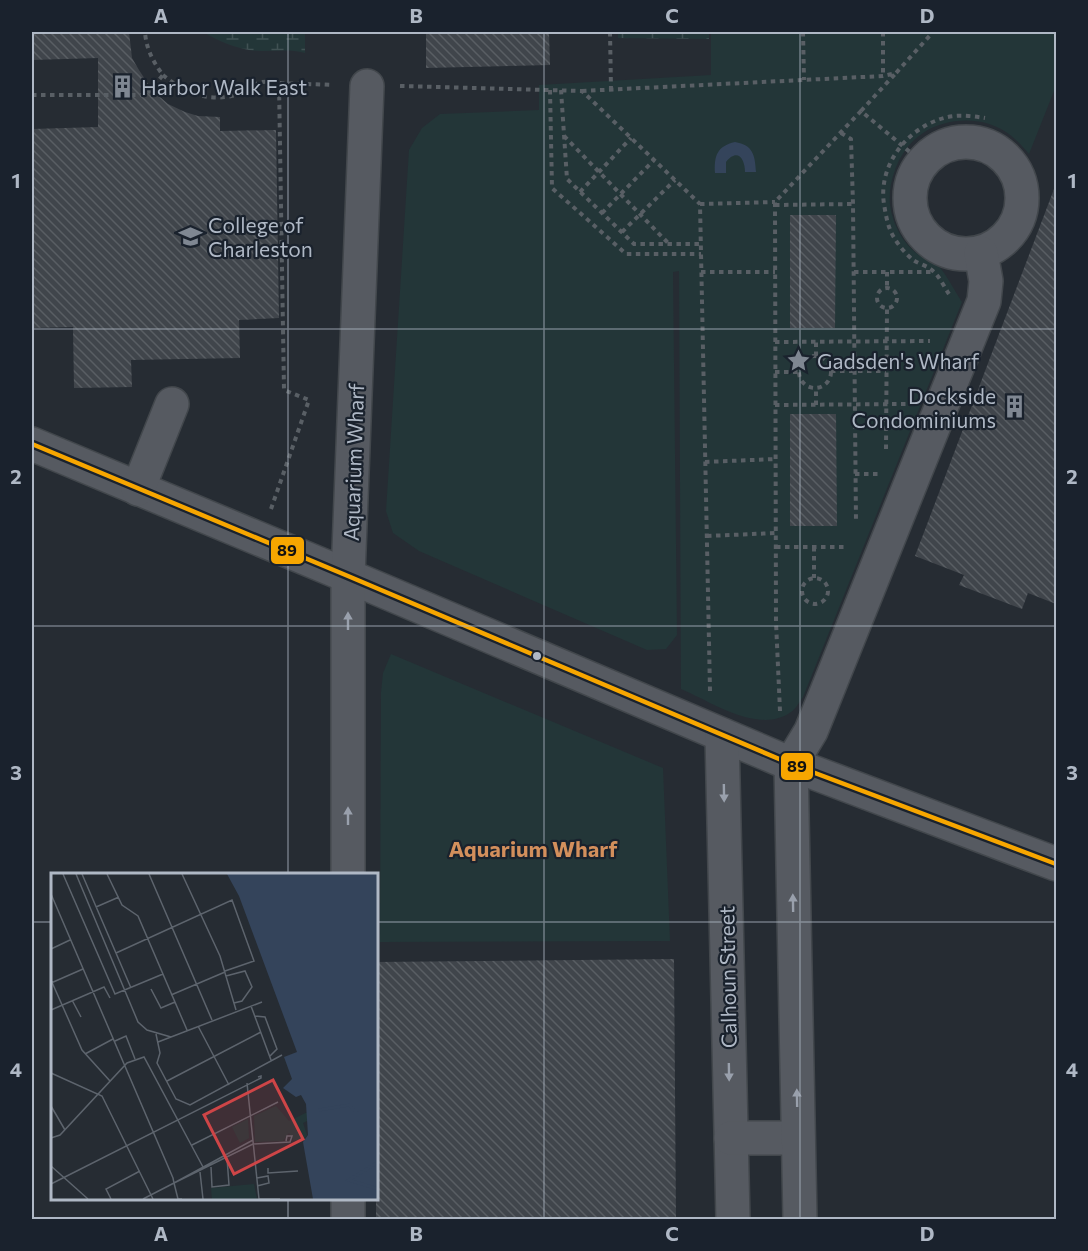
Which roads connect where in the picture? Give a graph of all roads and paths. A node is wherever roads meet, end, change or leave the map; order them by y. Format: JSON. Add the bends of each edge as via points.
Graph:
{"nodes":[{"id":1,"x":145,"y":32,"type":"edge"},
{"id":2,"x":610,"y":32,"type":"edge"},
{"id":3,"x":803,"y":32,"type":"edge"},
{"id":4,"x":883,"y":32,"type":"edge"},
{"id":5,"x":933,"y":32,"type":"edge"},
{"id":6,"x":896,"y":73,"type":"junction"},
{"id":7,"x":164,"y":75,"type":"junction"},
{"id":8,"x":883,"y":76,"type":"junction"},
{"id":9,"x":804,"y":80,"type":"junction"},
{"id":10,"x":279,"y":83,"type":"junction"},
{"id":11,"x":367,"y":86,"type":"junction"},
{"id":12,"x":611,"y":89,"type":"junction"},
{"id":13,"x":550,"y":90,"type":"junction"},
{"id":14,"x":561,"y":90,"type":"junction"},
{"id":15,"x":582,"y":91,"type":"junction"},
{"id":16,"x":32,"y":95,"type":"edge"},
{"id":17,"x":861,"y":111,"type":"junction"},
{"id":18,"x":985,"y":118,"type":"dead end"},
{"id":19,"x":841,"y":133,"type":"junction"},
{"id":20,"x":564,"y":136,"type":"junction"},
{"id":21,"x":631,"y":138,"type":"junction"},
{"id":22,"x":912,"y":154,"type":"junction"},
{"id":23,"x":654,"y":160,"type":"junction"},
{"id":24,"x":599,"y":172,"type":"junction"},
{"id":25,"x":675,"y":180,"type":"junction"},
{"id":26,"x":580,"y":192,"type":"junction"},
{"id":27,"x":621,"y":194,"type":"junction"},
{"id":28,"x":775,"y":203,"type":"junction"},
{"id":29,"x":700,"y":204,"type":"junction"},
{"id":30,"x":853,"y":204,"type":"junction"},
{"id":31,"x":602,"y":213,"type":"junction"},
{"id":32,"x":640,"y":214,"type":"junction"},
{"id":33,"x":622,"y":232,"type":"junction"},
{"id":34,"x":669,"y":244,"type":"junction"},
{"id":35,"x":701,"y":244,"type":"junction"},
{"id":36,"x":981,"y":253,"type":"junction"},
{"id":37,"x":701,"y":254,"type":"junction"},
{"id":38,"x":701,"y":272,"type":"junction"},
{"id":39,"x":775,"y":272,"type":"junction"},
{"id":40,"x":854,"y":272,"type":"junction"},
{"id":41,"x":887,"y":272,"type":"junction"},
{"id":42,"x":934,"y":272,"type":"junction"},
{"id":43,"x":887,"y":288,"type":"junction"},
{"id":44,"x":951,"y":297,"type":"dead end"},
{"id":45,"x":887,"y":308,"type":"junction"},
{"id":46,"x":816,"y":341,"type":"junction"},
{"id":47,"x":854,"y":341,"type":"junction"},
{"id":48,"x":886,"y":341,"type":"junction"},
{"id":49,"x":931,"y":341,"type":"dead end"},
{"id":50,"x":775,"y":342,"type":"junction"},
{"id":51,"x":816,"y":356,"type":"junction"},
{"id":52,"x":831,"y":371,"type":"junction"},
{"id":53,"x":855,"y":371,"type":"junction"},
{"id":54,"x":886,"y":371,"type":"junction"},
{"id":55,"x":775,"y":372,"type":"junction"},
{"id":56,"x":799,"y":372,"type":"junction"},
{"id":57,"x":816,"y":388,"type":"junction"},
{"id":58,"x":172,"y":404,"type":"dead end"},
{"id":59,"x":855,"y":404,"type":"junction"},
{"id":60,"x":886,"y":404,"type":"junction"},
{"id":61,"x":906,"y":404,"type":"dead end"},
{"id":62,"x":775,"y":405,"type":"junction"},
{"id":63,"x":816,"y":405,"type":"junction"},
{"id":64,"x":32,"y":444,"type":"edge"},
{"id":65,"x":886,"y":451,"type":"dead end"},
{"id":66,"x":776,"y":459,"type":"junction"},
{"id":67,"x":705,"y":462,"type":"junction"},
{"id":68,"x":855,"y":474,"type":"junction"},
{"id":69,"x":886,"y":474,"type":"dead end"},
{"id":70,"x":138,"y":489,"type":"junction"},
{"id":71,"x":270,"y":511,"type":"dead end"},
{"id":72,"x":856,"y":526,"type":"dead end"},
{"id":73,"x":776,"y":533,"type":"junction"},
{"id":74,"x":706,"y":536,"type":"junction"},
{"id":75,"x":856,"y":546,"type":"dead end"},
{"id":76,"x":776,"y":547,"type":"junction"},
{"id":77,"x":814,"y":547,"type":"junction"},
{"id":78,"x":348,"y":576,"type":"junction"},
{"id":79,"x":814,"y":578,"type":"junction"},
{"id":80,"x":710,"y":693,"type":"dead end"},
{"id":81,"x":781,"y":718,"type":"dead end"},
{"id":82,"x":722,"y":735,"type":"junction"},
{"id":83,"x":790,"y":764,"type":"junction"},
{"id":84,"x":1056,"y":864,"type":"edge"},
{"id":85,"x":348,"y":873,"type":"edge"},
{"id":86,"x":798,"y":1137,"type":"junction"},
{"id":87,"x":731,"y":1138,"type":"junction"},
{"id":88,"x":348,"y":1200,"type":"edge"},
{"id":89,"x":348,"y":1220,"type":"edge"},
{"id":90,"x":732,"y":1220,"type":"edge"},
{"id":91,"x":800,"y":1220,"type":"edge"}],
"edges":[{"from":1,"to":7,"type":"path","via":[[149,51]]},
{"from":2,"to":12,"type":"path"},
{"from":3,"to":9,"type":"path"},
{"from":4,"to":8,"type":"path"},
{"from":5,"to":6,"type":"path"},
{"from":6,"to":8,"type":"path"},
{"from":6,"to":17,"type":"path"},
{"from":7,"to":10,"type":"path","via":[[185,91],[216,98],[243,92],[260,82]]},
{"from":7,"to":16,"type":"path","via":[[146,96]]},
{"from":8,"to":9,"type":"path"},
{"from":9,"to":12,"type":"path"},
{"from":10,"to":11,"type":"path"},
{"from":10,"to":71,"type":"path","via":[[284,390],[309,400]]},
{"from":11,"to":13,"type":"path"},
{"from":11,"to":78,"type":"street","name":"Aquarium Wharf"},
{"from":12,"to":15,"type":"path"},
{"from":13,"to":14,"type":"path"},
{"from":13,"to":37,"type":"path","via":[[552,188],[626,254]]},
{"from":14,"to":15,"type":"path"},
{"from":14,"to":20,"type":"path"},
{"from":15,"to":21,"type":"path"},
{"from":17,"to":19,"type":"path"},
{"from":17,"to":22,"type":"path"},
{"from":18,"to":22,"type":"path","via":[[946,117],[929,123],[913,133]]},
{"from":19,"to":28,"type":"path"},
{"from":19,"to":30,"type":"path","via":[[851,140]]},
{"from":20,"to":24,"type":"path"},
{"from":20,"to":26,"type":"path","via":[[567,179]]},
{"from":21,"to":23,"type":"path"},
{"from":21,"to":24,"type":"path"},
{"from":22,"to":36,"type":"street","via":[[917,170],[910,191],[911,213],[921,233],[938,248],[959,254]]},
{"from":22,"to":36,"type":"street","via":[[931,153],[951,143],[973,142],[994,148],[1010,163],[1020,183],[1021,205],[1015,226],[1000,243]]},
{"from":22,"to":42,"type":"path","via":[[894,155],[886,174],[886,219],[895,240],[913,259]]},
{"from":23,"to":25,"type":"path"},
{"from":23,"to":27,"type":"path"},
{"from":24,"to":26,"type":"path"},
{"from":24,"to":27,"type":"path"},
{"from":25,"to":29,"type":"path"},
{"from":25,"to":32,"type":"path"},
{"from":26,"to":31,"type":"path"},
{"from":27,"to":31,"type":"path"},
{"from":27,"to":32,"type":"path"},
{"from":28,"to":29,"type":"path"},
{"from":28,"to":30,"type":"path"},
{"from":28,"to":39,"type":"path"},
{"from":29,"to":35,"type":"path"},
{"from":30,"to":40,"type":"path"},
{"from":31,"to":33,"type":"path"},
{"from":32,"to":33,"type":"path"},
{"from":32,"to":34,"type":"path"},
{"from":33,"to":34,"type":"path","via":[[634,244]]},
{"from":34,"to":35,"type":"path"},
{"from":35,"to":37,"type":"path"},
{"from":36,"to":83,"type":"street","via":[[986,281],[984,301],[810,732]]},
{"from":37,"to":38,"type":"path"},
{"from":38,"to":39,"type":"path"},
{"from":38,"to":67,"type":"path"},
{"from":39,"to":50,"type":"path"},
{"from":40,"to":41,"type":"path"},
{"from":40,"to":47,"type":"path"},
{"from":41,"to":42,"type":"path"},
{"from":41,"to":43,"type":"path"},
{"from":42,"to":44,"type":"path"},
{"from":43,"to":45,"type":"path","via":[[878,299]]},
{"from":43,"to":45,"type":"path","via":[[897,298]]},
{"from":45,"to":48,"type":"path"},
{"from":46,"to":47,"type":"path"},
{"from":46,"to":50,"type":"path"},
{"from":46,"to":51,"type":"path"},
{"from":47,"to":48,"type":"path"},
{"from":47,"to":53,"type":"path"},
{"from":48,"to":49,"type":"path"},
{"from":48,"to":54,"type":"path"},
{"from":50,"to":55,"type":"path"},
{"from":51,"to":52,"type":"path","via":[[826,360]]},
{"from":51,"to":56,"type":"path","via":[[802,362]]},
{"from":52,"to":53,"type":"path"},
{"from":52,"to":57,"type":"path","via":[[826,384]]},
{"from":53,"to":54,"type":"path"},
{"from":53,"to":59,"type":"path"},
{"from":54,"to":60,"type":"path"},
{"from":55,"to":56,"type":"path"},
{"from":55,"to":62,"type":"path"},
{"from":56,"to":57,"type":"path","via":[[802,382]]},
{"from":57,"to":63,"type":"path"},
{"from":58,"to":70,"type":"street"},
{"from":59,"to":60,"type":"path"},
{"from":59,"to":63,"type":"path"},
{"from":59,"to":68,"type":"path"},
{"from":60,"to":61,"type":"path"},
{"from":60,"to":65,"type":"path"},
{"from":62,"to":63,"type":"path"},
{"from":62,"to":66,"type":"path"},
{"from":64,"to":70,"type":"street"},
{"from":66,"to":67,"type":"path"},
{"from":66,"to":73,"type":"path"},
{"from":67,"to":74,"type":"path"},
{"from":68,"to":69,"type":"path"},
{"from":68,"to":72,"type":"path"},
{"from":70,"to":78,"type":"street"},
{"from":73,"to":74,"type":"path"},
{"from":73,"to":76,"type":"path"},
{"from":74,"to":80,"type":"path"},
{"from":75,"to":77,"type":"path"},
{"from":76,"to":77,"type":"path"},
{"from":76,"to":81,"type":"path"},
{"from":77,"to":79,"type":"path"},
{"from":78,"to":82,"type":"street"},
{"from":85,"to":78,"type":"street","name":"Aquarium Wharf","one_way":true},
{"from":79,"to":79,"type":"path","via":[[806,581],[802,589],[804,598],[815,604],[826,598],[828,590],[825,583]]},
{"from":82,"to":83,"type":"street"},
{"from":82,"to":87,"type":"street","name":"Calhoun Street","one_way":true},
{"from":83,"to":84,"type":"street"},
{"from":86,"to":83,"type":"street","one_way":true},
{"from":86,"to":87,"type":"street"},
{"from":86,"to":91,"type":"street"},
{"from":87,"to":90,"type":"street","name":"Calhoun Street"},
{"from":88,"to":89,"type":"street"}]}
